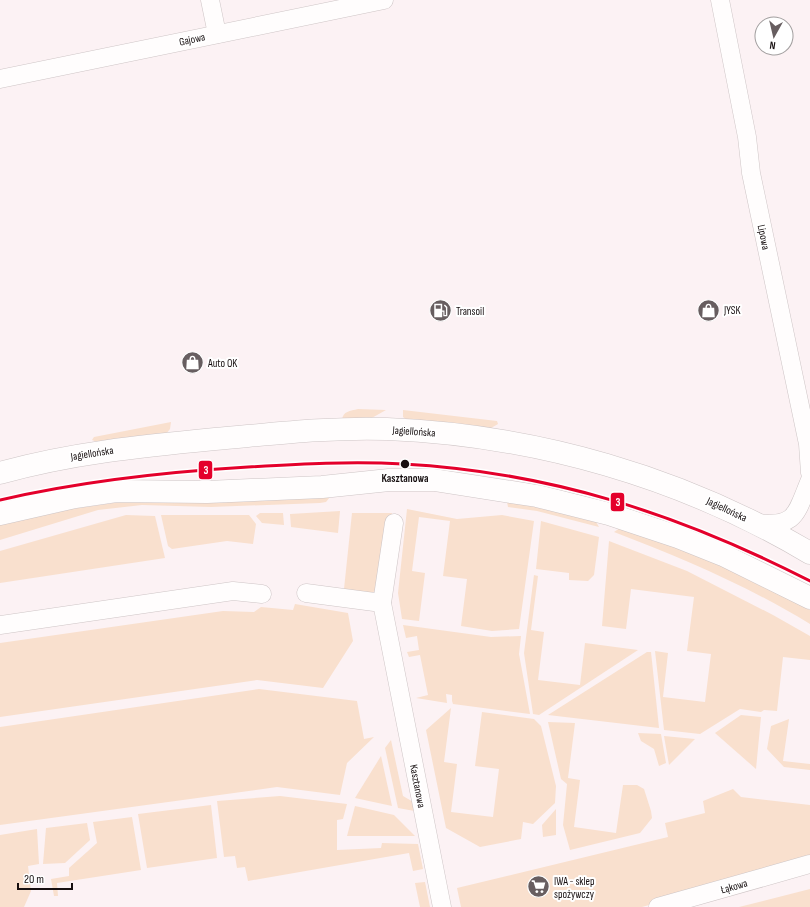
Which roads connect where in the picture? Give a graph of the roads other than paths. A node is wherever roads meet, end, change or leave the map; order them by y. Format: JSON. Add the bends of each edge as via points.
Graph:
{"nodes":[{"id":1,"x":210,"y":0,"type":"edge"},
{"id":2,"x":384,"y":0,"type":"edge"},
{"id":3,"x":720,"y":0,"type":"edge"},
{"id":4,"x":217,"y":34,"type":"junction"},
{"id":5,"x":0,"y":79,"type":"edge"},
{"id":6,"x":0,"y":473,"type":"edge"},
{"id":7,"x":810,"y":473,"type":"edge"},
{"id":8,"x":810,"y":480,"type":"edge"},
{"id":9,"x":0,"y":514,"type":"edge"},
{"id":10,"x":394,"y":523,"type":"dead end"},
{"id":11,"x":755,"y":523,"type":"junction"},
{"id":12,"x":810,"y":553,"type":"edge"},
{"id":13,"x":306,"y":593,"type":"dead end"},
{"id":14,"x":262,"y":594,"type":"dead end"},
{"id":15,"x":810,"y":598,"type":"edge"},
{"id":16,"x":382,"y":603,"type":"junction"},
{"id":17,"x":0,"y":625,"type":"edge"},
{"id":18,"x":810,"y":864,"type":"edge"},
{"id":19,"x":442,"y":907,"type":"edge"},
{"id":20,"x":658,"y":907,"type":"edge"}],
"edges":[{"from":1,"to":4,"type":"street"},
{"from":2,"to":4,"type":"street","name":"Gajowa"},
{"from":3,"to":7,"type":"street","name":"Lipowa","via":[[747,137],[751,173],[808,444]]},
{"from":4,"to":5,"type":"street","name":"Gajowa"},
{"from":6,"to":11,"type":"main road","name":"Jagiellońska","via":[[36,463],[120,449],[281,433],[386,429],[433,432],[508,441],[594,460],[677,488]]},
{"from":8,"to":11,"type":"street","via":[[796,514],[791,519],[782,523]]},
{"from":9,"to":15,"type":"main road","via":[[75,497],[116,492],[207,492],[322,487],[389,480],[434,480],[537,496],[609,514],[678,536]]},
{"from":10,"to":16,"type":"street","name":"Kasztanowa"},
{"from":11,"to":12,"type":"main road","name":"Jagiellońska"},
{"from":13,"to":16,"type":"street"},
{"from":14,"to":17,"type":"street","via":[[233,591]]},
{"from":16,"to":19,"type":"street","name":"Kasztanowa"},
{"from":18,"to":20,"type":"street","name":"Łąkowa"}]}
